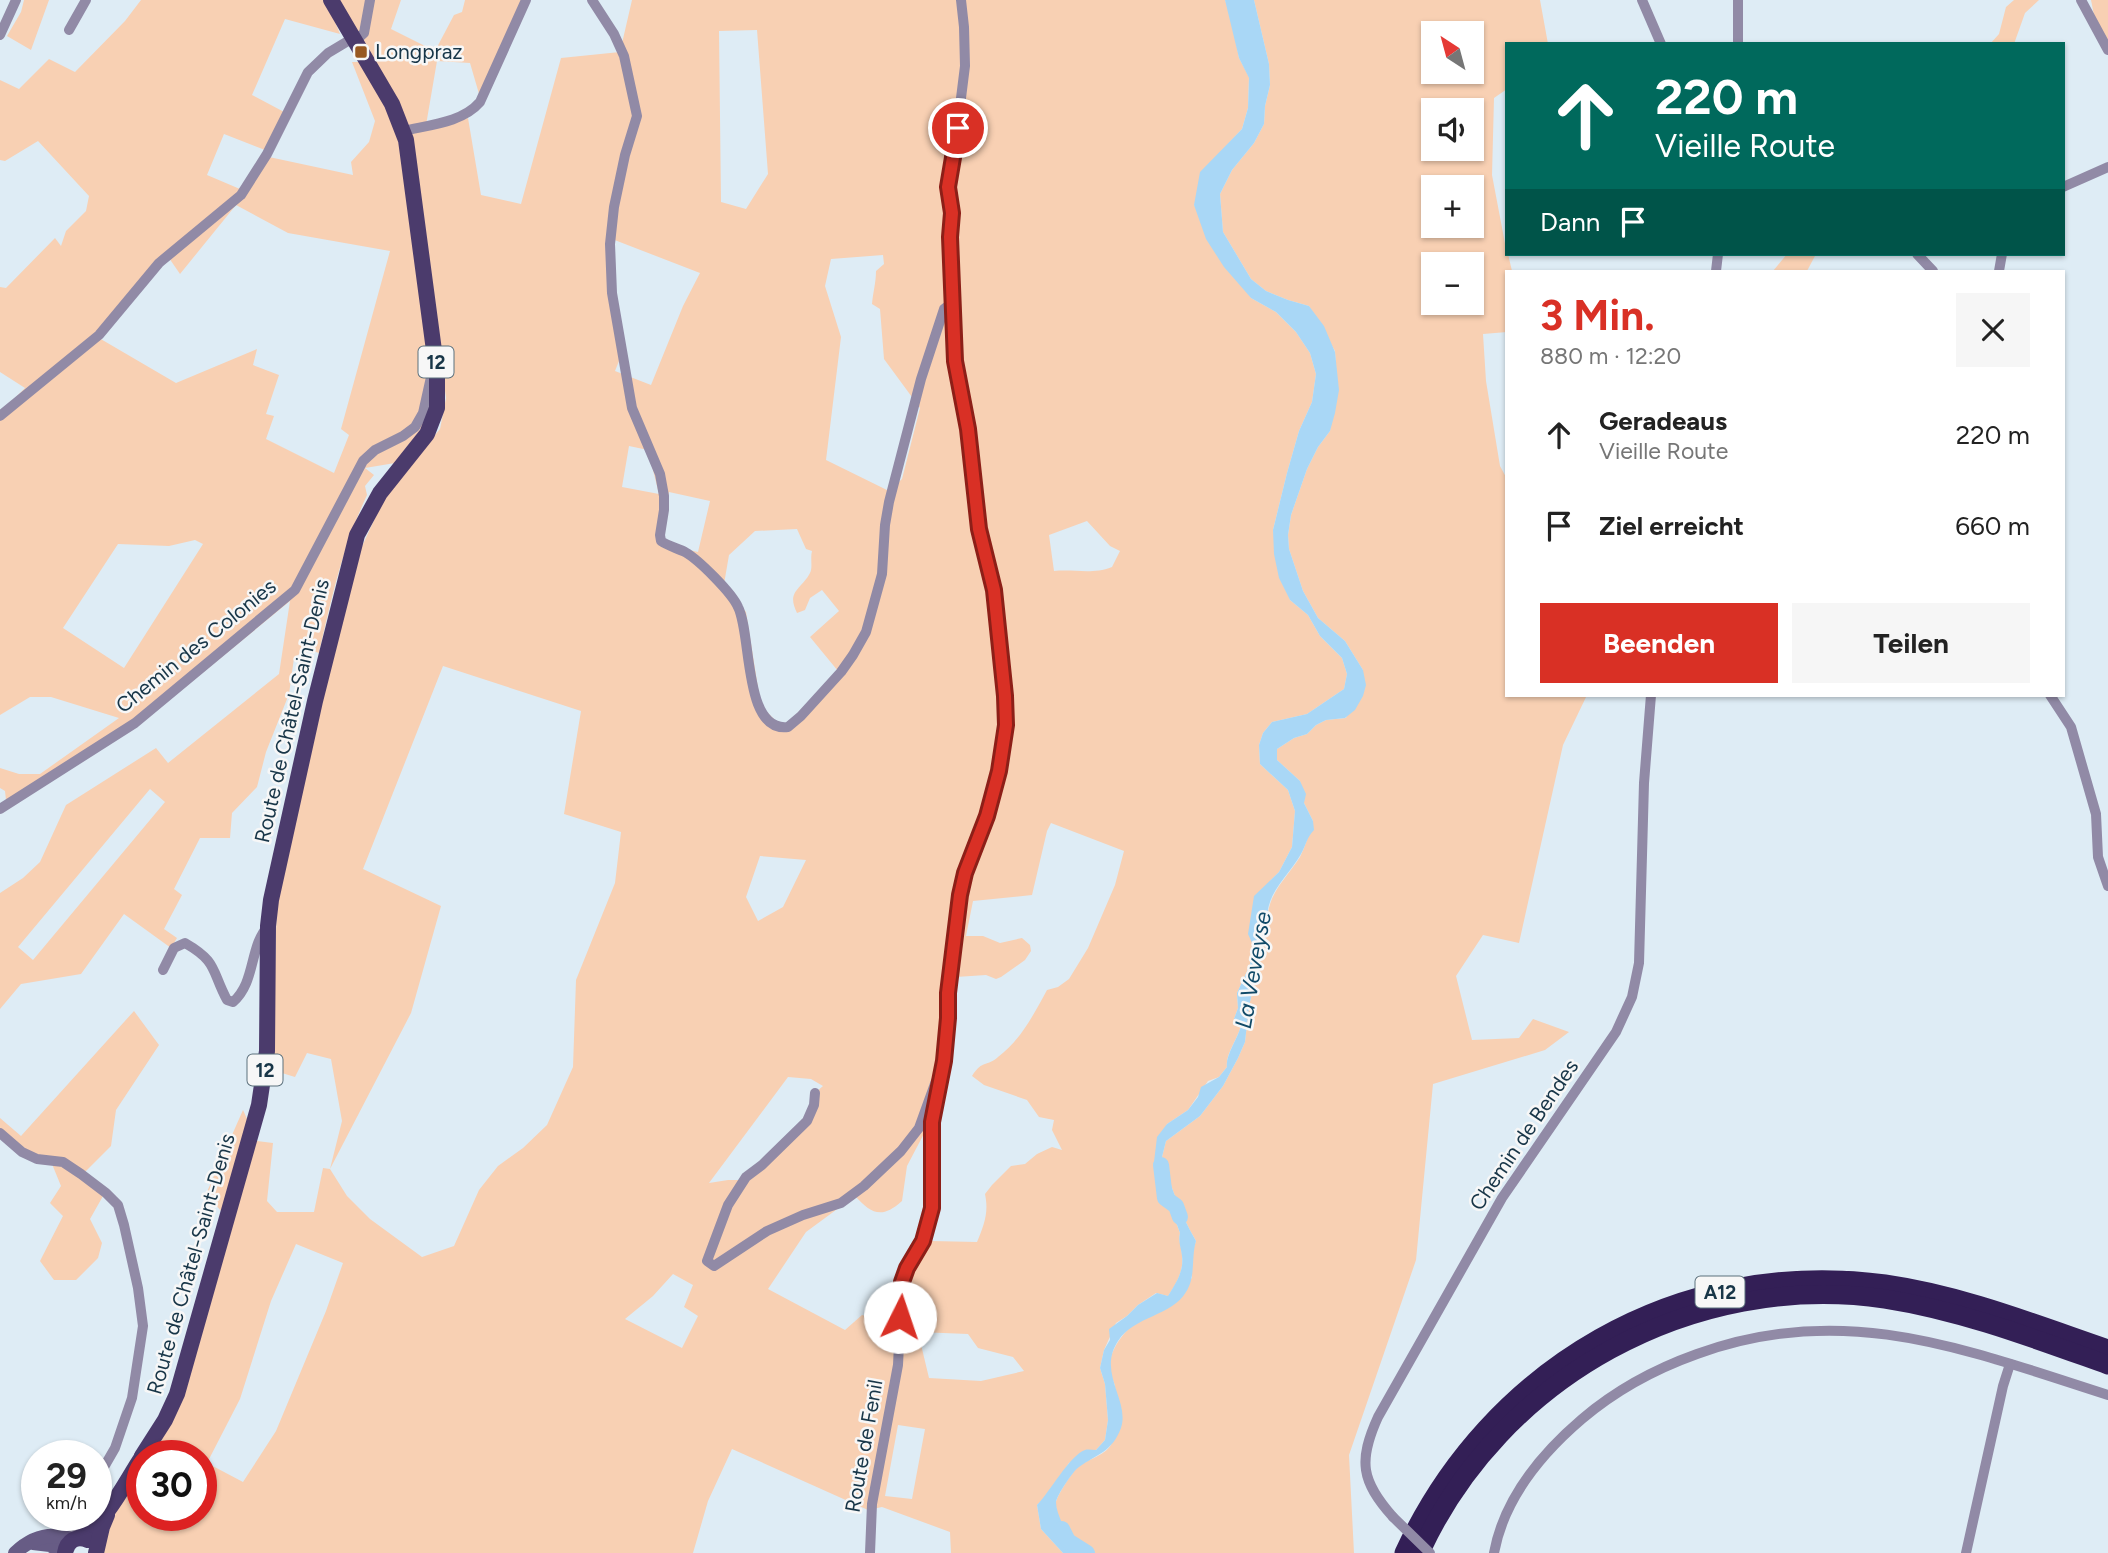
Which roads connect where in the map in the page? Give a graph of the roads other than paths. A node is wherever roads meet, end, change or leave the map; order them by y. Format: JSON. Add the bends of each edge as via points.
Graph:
{"nodes":[{"id":1,"x":16,"y":0,"type":"edge"},
{"id":2,"x":86,"y":0,"type":"edge"},
{"id":3,"x":331,"y":0,"type":"edge"},
{"id":4,"x":370,"y":0,"type":"edge"},
{"id":5,"x":526,"y":0,"type":"edge"},
{"id":6,"x":592,"y":0,"type":"edge"},
{"id":7,"x":961,"y":0,"type":"edge"},
{"id":8,"x":1642,"y":0,"type":"edge"},
{"id":9,"x":1738,"y":0,"type":"edge"},
{"id":10,"x":2081,"y":0,"type":"edge"},
{"id":11,"x":69,"y":30,"type":"dead end"},
{"id":12,"x":0,"y":35,"type":"edge"},
{"id":13,"x":354,"y":39,"type":"junction"},
{"id":14,"x":1660,"y":42,"type":"edge"},
{"id":15,"x":1738,"y":42,"type":"edge"},
{"id":16,"x":2108,"y":50,"type":"edge"},
{"id":17,"x":403,"y":131,"type":"junction"},
{"id":18,"x":2108,"y":167,"type":"edge"},
{"id":19,"x":2065,"y":186,"type":"edge"},
{"id":20,"x":1919,"y":256,"type":"edge"},
{"id":21,"x":1932,"y":270,"type":"edge"},
{"id":22,"x":953,"y":302,"type":"junction"},
{"id":23,"x":437,"y":373,"type":"junction"},
{"id":24,"x":0,"y":416,"type":"edge"},
{"id":25,"x":1651,"y":697,"type":"edge"},
{"id":26,"x":2051,"y":697,"type":"edge"},
{"id":27,"x":0,"y":809,"type":"edge"},
{"id":28,"x":2108,"y":886,"type":"edge"},
{"id":29,"x":268,"y":926,"type":"junction"},
{"id":30,"x":163,"y":970,"type":"dead end"},
{"id":31,"x":944,"y":1061,"type":"junction"},
{"id":32,"x":816,"y":1093,"type":"dead end"},
{"id":33,"x":0,"y":1133,"type":"edge"},
{"id":34,"x":2108,"y":1349,"type":"edge"},
{"id":35,"x":2010,"y":1364,"type":"junction"},
{"id":36,"x":2108,"y":1365,"type":"edge"},
{"id":37,"x":2108,"y":1395,"type":"edge"},
{"id":38,"x":152,"y":1440,"type":"edge"},
{"id":39,"x":112,"y":1453,"type":"edge"},
{"id":40,"x":126,"y":1482,"type":"edge"},
{"id":41,"x":113,"y":1503,"type":"junction"},
{"id":42,"x":71,"y":1544,"type":"edge"},
{"id":43,"x":20,"y":1549,"type":"edge"},
{"id":44,"x":96,"y":1553,"type":"edge"},
{"id":45,"x":870,"y":1553,"type":"edge"},
{"id":46,"x":1404,"y":1553,"type":"edge"},
{"id":47,"x":1420,"y":1553,"type":"edge"},
{"id":48,"x":1430,"y":1553,"type":"edge"},
{"id":49,"x":1494,"y":1553,"type":"edge"},
{"id":50,"x":1966,"y":1553,"type":"edge"}],
"edges":[{"from":1,"to":12,"type":"street"},
{"from":2,"to":11,"type":"street"},
{"from":3,"to":13,"type":"main road","name":"Route de Châtel-Saint-Denis","number":"12"},
{"from":4,"to":13,"type":"street","via":[[364,33]]},
{"from":5,"to":17,"type":"street","via":[[474,110]]},
{"from":6,"to":22,"type":"street","via":[[624,56],[637,116],[614,207],[612,293],[632,408],[660,474],[664,496],[661,541],[696,560],[739,607],[756,698],[772,725],[788,727],[801,716],[848,663],[866,632],[882,574],[889,502],[921,379],[944,309]]},
{"from":7,"to":22,"type":"street","name":"Route de Fenil","via":[[965,66],[948,187]]},
{"from":8,"to":14,"type":"street"},
{"from":9,"to":15,"type":"street"},
{"from":10,"to":16,"type":"street"},
{"from":13,"to":17,"type":"main road","name":"Route de Châtel-Saint-Denis","number":"12"},
{"from":13,"to":24,"type":"street","via":[[328,53],[308,72],[241,195],[159,264],[99,335]]},
{"from":17,"to":23,"type":"main road","name":"Route de Châtel-Saint-Denis","number":"12"},
{"from":18,"to":19,"type":"street"},
{"from":20,"to":21,"type":"street"},
{"from":22,"to":31,"type":"street","name":"Route de Fenil","via":[[957,375],[979,529],[994,590],[1007,714],[999,771],[960,895]]},
{"from":23,"to":27,"type":"street","name":"Chemin des Colonies","via":[[431,377],[415,428],[363,461],[295,590],[135,723]]},
{"from":23,"to":29,"type":"main road","name":"Route de Châtel-Saint-Denis","number":"12","via":[[437,408],[427,433],[380,493],[357,535],[292,802]]},
{"from":25,"to":48,"type":"street","name":"Chemin de Bendes","bridge":true,"via":[[1639,963],[1632,997],[1616,1032],[1502,1198],[1367,1441],[1364,1465],[1369,1486]]},
{"from":26,"to":28,"type":"street","via":[[2071,727],[2096,814],[2098,857]]},
{"from":29,"to":30,"type":"street","via":[[260,935],[249,976],[233,1002],[227,1000],[203,953],[185,943],[174,947]]},
{"from":29,"to":38,"type":"main road","name":"Route de Châtel-Saint-Denis","number":"12","via":[[267,1051],[259,1105],[177,1394]]},
{"from":31,"to":32,"type":"street","via":[[919,1128],[864,1186],[841,1203],[767,1231],[714,1266],[707,1261],[728,1205],[746,1177],[807,1121]]},
{"from":31,"to":45,"type":"street","name":"Route de Fenil","via":[[932,1122],[932,1208],[923,1241],[902,1282],[898,1365],[875,1486]]},
{"from":33,"to":39,"type":"street","via":[[27,1155],[63,1162],[118,1205],[143,1326],[132,1398]]},
{"from":34,"to":46,"type":"highway","number":"A12","via":[[1969,1302],[1875,1283],[1772,1283],[1688,1300],[1606,1334],[1524,1390],[1457,1462]]},
{"from":35,"to":37,"type":"street"},
{"from":35,"to":49,"type":"street","via":[[1929,1342],[1865,1332],[1792,1331],[1712,1348],[1636,1381],[1575,1425],[1522,1483],[1506,1512]]},
{"from":35,"to":50,"type":"street"},
{"from":36,"to":47,"type":"highway","number":"A12","via":[[1977,1321],[1883,1299],[1797,1296],[1704,1311],[1614,1346],[1534,1401],[1468,1471]]},
{"from":40,"to":41,"type":"main road","name":"Route de Châtel-Saint-Denis","number":"12"},
{"from":41,"to":42,"type":"main road","name":"Route de Châtel-Saint-Denis","number":"12"},
{"from":41,"to":44,"type":"main road","name":"Route de Châtel-Saint-Denis","number":"12"},
{"from":42,"to":43,"type":"main road","via":[[58,1535],[48,1535]]},
{"from":42,"to":44,"type":"main road","number":"12","via":[[91,1542]]}]}
